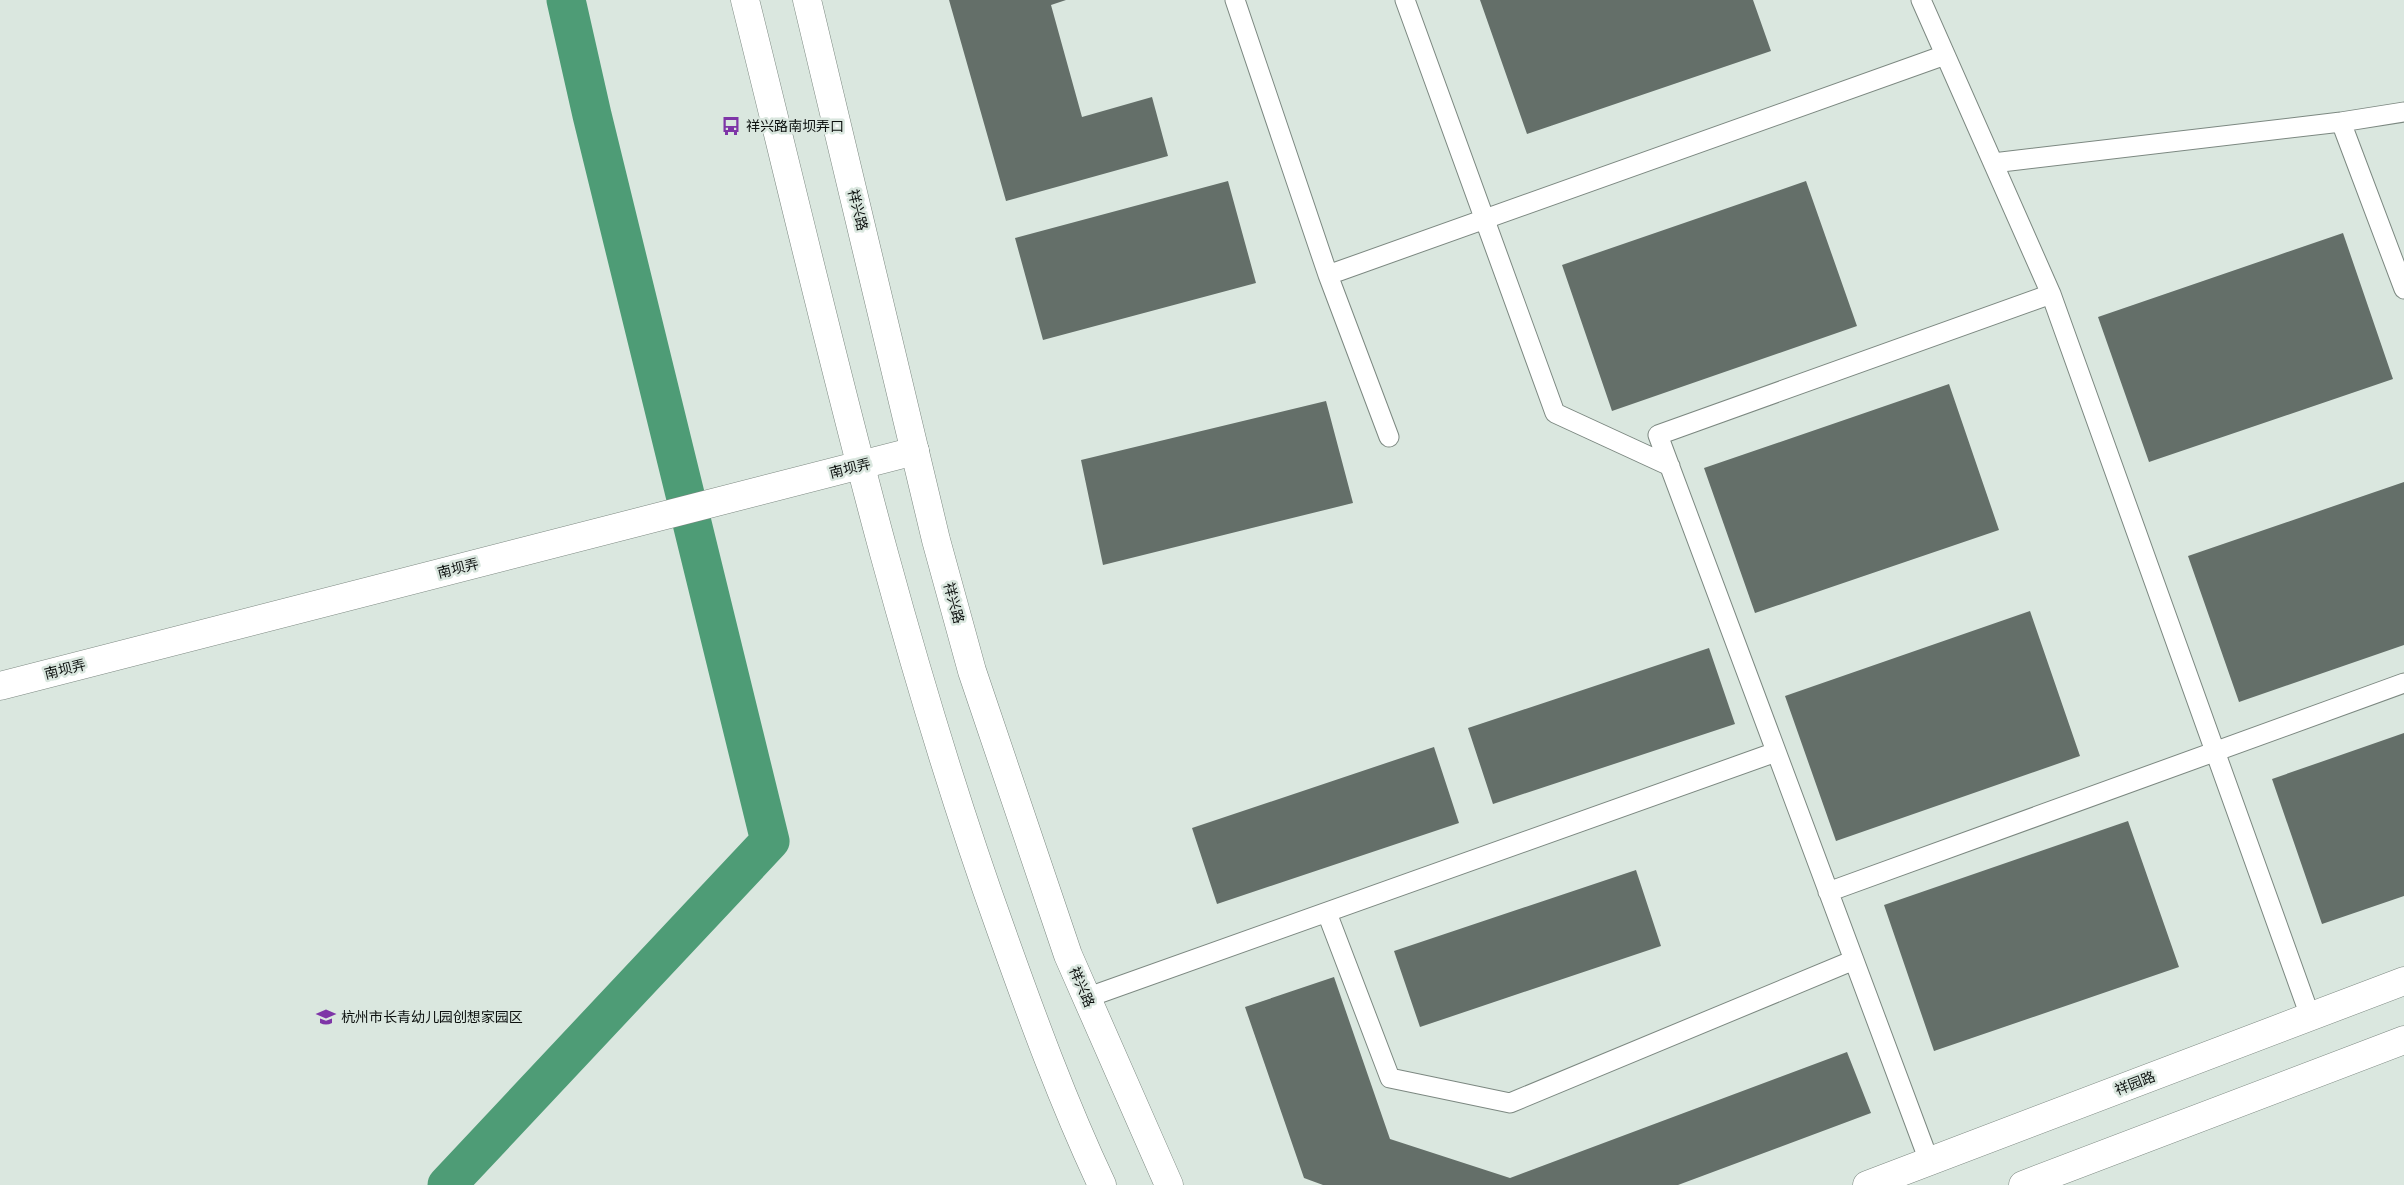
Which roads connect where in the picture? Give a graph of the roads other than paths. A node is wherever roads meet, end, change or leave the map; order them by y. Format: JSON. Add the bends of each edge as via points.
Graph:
{"nodes":[{"id":1,"x":745,"y":0,"type":"edge"},
{"id":2,"x":806,"y":0,"type":"edge"},
{"id":3,"x":1235,"y":0,"type":"edge"},
{"id":4,"x":1405,"y":0,"type":"edge"},
{"id":5,"x":1921,"y":0,"type":"edge"},
{"id":6,"x":1945,"y":55,"type":"junction"},
{"id":7,"x":2404,"y":112,"type":"edge"},
{"id":8,"x":2341,"y":122,"type":"junction"},
{"id":9,"x":1993,"y":163,"type":"junction"},
{"id":10,"x":1328,"y":275,"type":"junction"},
{"id":11,"x":2404,"y":289,"type":"edge"},
{"id":12,"x":2051,"y":294,"type":"junction"},
{"id":13,"x":1389,"y":437,"type":"dead end"},
{"id":14,"x":916,"y":451,"type":"junction"},
{"id":15,"x":860,"y":465,"type":"junction"},
{"id":16,"x":1670,"y":466,"type":"junction"},
{"id":17,"x":2404,"y":683,"type":"edge"},
{"id":18,"x":0,"y":686,"type":"edge"},
{"id":19,"x":1776,"y":752,"type":"junction"},
{"id":20,"x":1828,"y":892,"type":"junction"},
{"id":21,"x":1327,"y":913,"type":"junction"},
{"id":22,"x":1854,"y":960,"type":"junction"},
{"id":23,"x":2404,"y":981,"type":"edge"},
{"id":24,"x":1086,"y":998,"type":"junction"},
{"id":25,"x":2310,"y":1016,"type":"junction"},
{"id":26,"x":2404,"y":1040,"type":"edge"},
{"id":27,"x":1929,"y":1161,"type":"junction"},
{"id":28,"x":1102,"y":1185,"type":"edge"},
{"id":29,"x":1169,"y":1185,"type":"edge"},
{"id":30,"x":1867,"y":1185,"type":"edge"},
{"id":31,"x":2023,"y":1185,"type":"edge"}],
"edges":[{"from":1,"to":15,"type":"street"},
{"from":2,"to":14,"type":"street","name":"祥兴路"},
{"from":3,"to":10,"type":"lane"},
{"from":4,"to":16,"type":"lane","via":[[1554,413]]},
{"from":5,"to":6,"type":"lane"},
{"from":6,"to":9,"type":"lane"},
{"from":6,"to":10,"type":"lane"},
{"from":7,"to":8,"type":"lane"},
{"from":8,"to":9,"type":"lane"},
{"from":8,"to":11,"type":"lane"},
{"from":9,"to":12,"type":"lane"},
{"from":10,"to":13,"type":"lane"},
{"from":12,"to":16,"type":"lane","via":[[1658,435]]},
{"from":12,"to":25,"type":"lane"},
{"from":14,"to":15,"type":"street","name":"南坝弄"},
{"from":14,"to":24,"type":"street","name":"祥兴路","via":[[936,540],[972,671],[1068,955]]},
{"from":15,"to":18,"type":"street","name":"南坝弄"},
{"from":15,"to":28,"type":"street","via":[[881,550],[978,866],[1068,1114]]},
{"from":16,"to":19,"type":"lane"},
{"from":17,"to":20,"type":"lane"},
{"from":19,"to":20,"type":"lane"},
{"from":19,"to":21,"type":"lane"},
{"from":20,"to":22,"type":"lane"},
{"from":21,"to":22,"type":"lane","via":[[1390,1078],[1510,1102]]},
{"from":21,"to":24,"type":"lane"},
{"from":22,"to":27,"type":"lane"},
{"from":23,"to":25,"type":"street","name":"祥园路"},
{"from":24,"to":29,"type":"street","name":"祥兴路"},
{"from":25,"to":27,"type":"street","name":"祥园路"},
{"from":26,"to":31,"type":"street"},
{"from":27,"to":30,"type":"street","name":"祥园路"}]}
